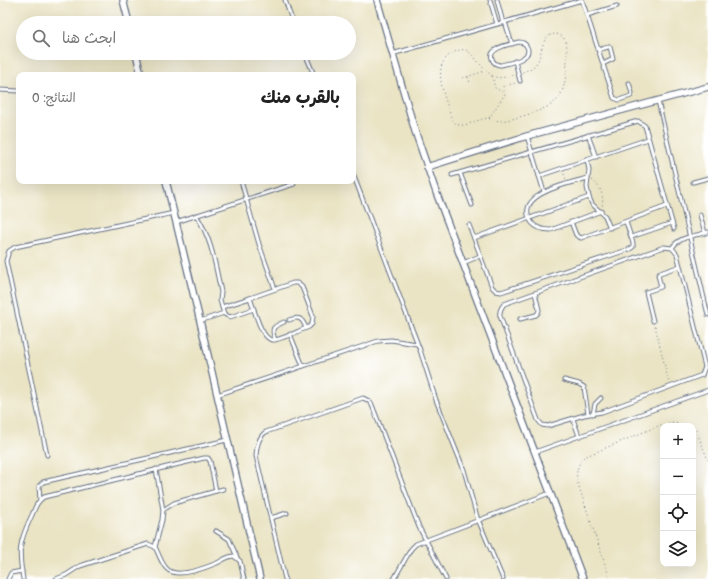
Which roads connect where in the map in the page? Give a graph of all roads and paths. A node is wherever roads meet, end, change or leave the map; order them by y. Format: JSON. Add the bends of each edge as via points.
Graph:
{"nodes":[{"id":1,"x":123,"y":0,"type":"edge"},
{"id":2,"x":285,"y":0,"type":"edge"},
{"id":3,"x":377,"y":0,"type":"edge"},
{"id":4,"x":490,"y":0,"type":"edge"},
{"id":5,"x":497,"y":0,"type":"edge"},
{"id":6,"x":582,"y":0,"type":"edge"},
{"id":7,"x":617,"y":6,"type":"dead end"},
{"id":8,"x":587,"y":15,"type":"junction"},
{"id":9,"x":127,"y":16,"type":"edge"},
{"id":10,"x":291,"y":16,"type":"edge"},
{"id":11,"x":504,"y":22,"type":"junction"},
{"id":12,"x":497,"y":24,"type":"junction"},
{"id":13,"x":512,"y":44,"type":"junction"},
{"id":14,"x":598,"y":50,"type":"junction"},
{"id":15,"x":392,"y":54,"type":"junction"},
{"id":16,"x":138,"y":60,"type":"edge"},
{"id":17,"x":308,"y":60,"type":"edge"},
{"id":18,"x":515,"y":61,"type":"junction"},
{"id":19,"x":603,"y":64,"type":"junction"},
{"id":20,"x":486,"y":70,"type":"junction"},
{"id":21,"x":140,"y":72,"type":"edge"},
{"id":22,"x":313,"y":72,"type":"edge"},
{"id":23,"x":518,"y":74,"type":"junction"},
{"id":24,"x":492,"y":76,"type":"junction"},
{"id":25,"x":468,"y":77,"type":"junction"},
{"id":26,"x":463,"y":78,"type":"dead end"},
{"id":27,"x":520,"y":81,"type":"joint"},
{"id":28,"x":470,"y":83,"type":"dead end"},
{"id":29,"x":629,"y":83,"type":"dead end"},
{"id":30,"x":708,"y":87,"type":"edge"},
{"id":31,"x":0,"y":90,"type":"edge"},
{"id":32,"x":16,"y":91,"type":"edge"},
{"id":33,"x":505,"y":94,"type":"junction"},
{"id":34,"x":658,"y":101,"type":"junction"},
{"id":35,"x":489,"y":119,"type":"junction"},
{"id":36,"x":588,"y":135,"type":"junction"},
{"id":37,"x":527,"y":136,"type":"junction"},
{"id":38,"x":648,"y":139,"type":"junction"},
{"id":39,"x":532,"y":152,"type":"junction"},
{"id":40,"x":596,"y":157,"type":"junction"},
{"id":41,"x":587,"y":160,"type":"junction"},
{"id":42,"x":427,"y":167,"type":"junction"},
{"id":43,"x":562,"y":168,"type":"junction"},
{"id":44,"x":460,"y":173,"type":"junction"},
{"id":45,"x":452,"y":175,"type":"dead end"},
{"id":46,"x":539,"y":176,"type":"junction"},
{"id":47,"x":588,"y":178,"type":"junction"},
{"id":48,"x":708,"y":178,"type":"edge"},
{"id":49,"x":592,"y":180,"type":"dead end"},
{"id":50,"x":356,"y":182,"type":"edge"},
{"id":51,"x":693,"y":182,"type":"dead end"},
{"id":52,"x":167,"y":184,"type":"edge"},
{"id":53,"x":242,"y":184,"type":"edge"},
{"id":54,"x":294,"y":184,"type":"dead end"},
{"id":55,"x":568,"y":184,"type":"junction"},
{"id":56,"x":544,"y":192,"type":"junction"},
{"id":57,"x":589,"y":197,"type":"junction"},
{"id":58,"x":246,"y":198,"type":"junction"},
{"id":59,"x":472,"y":205,"type":"dead end"},
{"id":60,"x":602,"y":206,"type":"dead end"},
{"id":61,"x":667,"y":206,"type":"junction"},
{"id":62,"x":601,"y":211,"type":"junction"},
{"id":63,"x":174,"y":213,"type":"junction"},
{"id":64,"x":196,"y":215,"type":"junction"},
{"id":65,"x":700,"y":215,"type":"dead end"},
{"id":66,"x":529,"y":218,"type":"junction"},
{"id":67,"x":176,"y":222,"type":"junction"},
{"id":68,"x":571,"y":222,"type":"junction"},
{"id":69,"x":626,"y":222,"type":"junction"},
{"id":70,"x":672,"y":223,"type":"junction"},
{"id":71,"x":469,"y":225,"type":"dead end"},
{"id":72,"x":610,"y":228,"type":"junction"},
{"id":73,"x":674,"y":229,"type":"dead end"},
{"id":74,"x":706,"y":232,"type":"edge"},
{"id":75,"x":631,"y":237,"type":"junction"},
{"id":76,"x":690,"y":237,"type":"junction"},
{"id":77,"x":474,"y":238,"type":"junction"},
{"id":78,"x":672,"y":248,"type":"junction"},
{"id":79,"x":480,"y":256,"type":"junction"},
{"id":80,"x":463,"y":263,"type":"junction"},
{"id":81,"x":680,"y":266,"type":"junction"},
{"id":82,"x":275,"y":290,"type":"junction"},
{"id":83,"x":535,"y":293,"type":"junction"},
{"id":84,"x":250,"y":298,"type":"junction"},
{"id":85,"x":222,"y":307,"type":"junction"},
{"id":86,"x":254,"y":309,"type":"junction"},
{"id":87,"x":224,"y":313,"type":"junction"},
{"id":88,"x":708,"y":315,"type":"edge"},
{"id":89,"x":289,"y":320,"type":"dead end"},
{"id":90,"x":520,"y":320,"type":"dead end"},
{"id":91,"x":200,"y":321,"type":"junction"},
{"id":92,"x":653,"y":321,"type":"joint"},
{"id":93,"x":284,"y":322,"type":"dead end"},
{"id":94,"x":306,"y":328,"type":"junction"},
{"id":95,"x":290,"y":334,"type":"junction"},
{"id":96,"x":275,"y":340,"type":"junction"},
{"id":97,"x":417,"y":344,"type":"junction"},
{"id":98,"x":303,"y":366,"type":"junction"},
{"id":99,"x":564,"y":380,"type":"dead end"},
{"id":100,"x":670,"y":387,"type":"junction"},
{"id":101,"x":708,"y":390,"type":"edge"},
{"id":102,"x":217,"y":395,"type":"junction"},
{"id":103,"x":601,"y":398,"type":"dead end"},
{"id":104,"x":588,"y":414,"type":"junction"},
{"id":105,"x":593,"y":414,"type":"junction"},
{"id":106,"x":573,"y":418,"type":"junction"},
{"id":107,"x":660,"y":425,"type":"edge"},
{"id":108,"x":696,"y":430,"type":"edge"},
{"id":109,"x":579,"y":436,"type":"junction"},
{"id":110,"x":227,"y":440,"type":"junction"},
{"id":111,"x":535,"y":452,"type":"junction"},
{"id":112,"x":47,"y":455,"type":"dead end"},
{"id":113,"x":708,"y":460,"type":"edge"},
{"id":114,"x":156,"y":469,"type":"junction"},
{"id":115,"x":223,"y":489,"type":"dead end"},
{"id":116,"x":216,"y":491,"type":"junction"},
{"id":117,"x":550,"y":493,"type":"junction"},
{"id":118,"x":40,"y":500,"type":"junction"},
{"id":119,"x":163,"y":510,"type":"junction"},
{"id":120,"x":287,"y":513,"type":"dead end"},
{"id":121,"x":271,"y":518,"type":"junction"},
{"id":122,"x":478,"y":521,"type":"junction"},
{"id":123,"x":216,"y":531,"type":"dead end"},
{"id":124,"x":426,"y":541,"type":"junction"},
{"id":125,"x":155,"y":547,"type":"junction"},
{"id":126,"x":237,"y":557,"type":"junction"},
{"id":127,"x":22,"y":571,"type":"junction"},
{"id":128,"x":8,"y":579,"type":"edge"},
{"id":129,"x":23,"y":579,"type":"edge"},
{"id":130,"x":56,"y":579,"type":"edge"},
{"id":131,"x":244,"y":579,"type":"edge"},
{"id":132,"x":260,"y":579,"type":"edge"},
{"id":133,"x":285,"y":579,"type":"edge"},
{"id":134,"x":394,"y":579,"type":"edge"},
{"id":135,"x":446,"y":579,"type":"edge"},
{"id":136,"x":503,"y":579,"type":"edge"},
{"id":137,"x":583,"y":579,"type":"edge"},
{"id":138,"x":610,"y":579,"type":"edge"}],
"edges":[{"from":1,"to":9,"type":"street"},
{"from":2,"to":10,"type":"lane"},
{"from":3,"to":15,"type":"street"},
{"from":4,"to":12,"type":"lane"},
{"from":5,"to":11,"type":"lane"},
{"from":6,"to":8,"type":"lane"},
{"from":6,"to":11,"type":"lane"},
{"from":7,"to":8,"type":"lane"},
{"from":8,"to":14,"type":"lane"},
{"from":11,"to":12,"type":"lane"},
{"from":11,"to":13,"type":"lane"},
{"from":12,"to":15,"type":"lane"},
{"from":13,"to":18,"type":"lane","via":[[522,42],[528,51],[526,56]]},
{"from":13,"to":18,"type":"lane","via":[[496,49],[492,59],[498,65]]},
{"from":14,"to":19,"type":"lane"},
{"from":14,"to":19,"type":"lane","via":[[609,47],[612,53],[613,60]]},
{"from":15,"to":42,"type":"street"},
{"from":16,"to":21,"type":"street"},
{"from":17,"to":22,"type":"lane"},
{"from":18,"to":23,"type":"lane"},
{"from":19,"to":29,"type":"lane","via":[[615,99],[631,96]]},
{"from":20,"to":24,"type":"path"},
{"from":20,"to":25,"type":"path"},
{"from":20,"to":35,"type":"path","via":[[469,52],[460,50],[446,58],[440,75],[454,122],[463,126]]},
{"from":23,"to":24,"type":"path","via":[[501,78]]},
{"from":23,"to":27,"type":"lane"},
{"from":23,"to":35,"type":"path","via":[[537,62],[543,41],[547,37],[557,34],[564,38],[567,56],[563,86],[554,103],[516,118],[499,121]]},
{"from":24,"to":33,"type":"path","via":[[496,88]]},
{"from":25,"to":26,"type":"path"},
{"from":25,"to":28,"type":"path"},
{"from":27,"to":33,"type":"path","via":[[502,86]]},
{"from":30,"to":34,"type":"street"},
{"from":31,"to":32,"type":"lane"},
{"from":33,"to":35,"type":"path"},
{"from":34,"to":37,"type":"street"},
{"from":34,"to":76,"type":"lane"},
{"from":36,"to":38,"type":"lane","via":[[638,121],[645,126]]},
{"from":36,"to":39,"type":"lane"},
{"from":36,"to":40,"type":"lane"},
{"from":37,"to":39,"type":"lane"},
{"from":37,"to":42,"type":"street"},
{"from":38,"to":40,"type":"lane"},
{"from":38,"to":61,"type":"lane"},
{"from":39,"to":44,"type":"lane"},
{"from":39,"to":46,"type":"lane"},
{"from":40,"to":41,"type":"lane"},
{"from":41,"to":43,"type":"lane"},
{"from":41,"to":47,"type":"lane"},
{"from":42,"to":80,"type":"street"},
{"from":43,"to":46,"type":"lane"},
{"from":43,"to":55,"type":"path"},
{"from":44,"to":45,"type":"lane"},
{"from":44,"to":59,"type":"lane"},
{"from":46,"to":56,"type":"lane"},
{"from":47,"to":55,"type":"lane"},
{"from":47,"to":57,"type":"lane"},
{"from":48,"to":51,"type":"lane"},
{"from":49,"to":60,"type":"path","via":[[602,192]]},
{"from":50,"to":97,"type":"lane"},
{"from":52,"to":63,"type":"street"},
{"from":53,"to":58,"type":"lane"},
{"from":54,"to":58,"type":"lane"},
{"from":55,"to":56,"type":"lane"},
{"from":56,"to":66,"type":"lane","via":[[531,202]]},
{"from":57,"to":62,"type":"lane","via":[[592,204]]},
{"from":57,"to":66,"type":"lane"},
{"from":58,"to":64,"type":"lane"},
{"from":58,"to":82,"type":"lane"},
{"from":61,"to":69,"type":"lane"},
{"from":61,"to":70,"type":"lane"},
{"from":62,"to":68,"type":"lane"},
{"from":62,"to":72,"type":"lane"},
{"from":63,"to":67,"type":"street"},
{"from":63,"to":112,"type":"lane","via":[[14,247],[8,254],[6,261]]},
{"from":64,"to":67,"type":"lane"},
{"from":64,"to":85,"type":"lane","via":[[210,241]]},
{"from":65,"to":74,"type":"lane"},
{"from":66,"to":68,"type":"lane","via":[[536,227],[546,230]]},
{"from":66,"to":77,"type":"lane"},
{"from":67,"to":91,"type":"street"},
{"from":68,"to":72,"type":"lane","via":[[576,235],[581,238]]},
{"from":69,"to":72,"type":"lane"},
{"from":69,"to":75,"type":"lane"},
{"from":70,"to":73,"type":"lane"},
{"from":70,"to":75,"type":"lane"},
{"from":71,"to":77,"type":"lane"},
{"from":74,"to":76,"type":"lane"},
{"from":75,"to":79,"type":"lane","via":[[633,245],[630,249],[501,292],[492,288]]},
{"from":76,"to":78,"type":"lane","via":[[679,241]]},
{"from":76,"to":88,"type":"lane"},
{"from":77,"to":79,"type":"lane"},
{"from":78,"to":81,"type":"lane","via":[[677,254]]},
{"from":78,"to":83,"type":"lane","via":[[664,247]]},
{"from":79,"to":80,"type":"lane"},
{"from":80,"to":111,"type":"street"},
{"from":81,"to":92,"type":"lane","via":[[660,273],[658,275],[661,287],[646,292]]},
{"from":81,"to":100,"type":"lane","via":[[705,370],[700,376]]},
{"from":82,"to":84,"type":"lane"},
{"from":82,"to":94,"type":"lane","via":[[295,283],[302,287],[314,319],[311,326]]},
{"from":83,"to":90,"type":"lane","via":[[538,313]]},
{"from":83,"to":106,"type":"lane","via":[[504,304],[500,309],[500,316],[539,422],[544,426],[550,426]]},
{"from":84,"to":85,"type":"lane"},
{"from":84,"to":86,"type":"lane"},
{"from":85,"to":87,"type":"lane"},
{"from":86,"to":87,"type":"lane","via":[[230,317]]},
{"from":86,"to":96,"type":"lane","via":[[264,335]]},
{"from":87,"to":91,"type":"lane"},
{"from":89,"to":94,"type":"lane","via":[[300,318]]},
{"from":91,"to":102,"type":"street"},
{"from":92,"to":100,"type":"path"},
{"from":93,"to":96,"type":"lane","via":[[273,328]]},
{"from":94,"to":95,"type":"lane"},
{"from":95,"to":96,"type":"lane"},
{"from":95,"to":98,"type":"lane"},
{"from":97,"to":98,"type":"lane","via":[[398,340],[378,341]]},
{"from":97,"to":122,"type":"lane","via":[[464,470]]},
{"from":98,"to":102,"type":"lane"},
{"from":99,"to":104,"type":"lane","via":[[584,387]]},
{"from":100,"to":105,"type":"lane"},
{"from":101,"to":109,"type":"lane"},
{"from":102,"to":110,"type":"street"},
{"from":103,"to":105,"type":"lane","via":[[594,407]]},
{"from":104,"to":105,"type":"lane"},
{"from":104,"to":106,"type":"lane"},
{"from":106,"to":109,"type":"lane"},
{"from":107,"to":138,"type":"path","via":[[584,457],[576,471]]},
{"from":108,"to":113,"type":"path"},
{"from":109,"to":111,"type":"lane"},
{"from":110,"to":118,"type":"lane","via":[[43,482],[39,486]]},
{"from":110,"to":132,"type":"street"},
{"from":111,"to":117,"type":"street"},
{"from":114,"to":116,"type":"lane","via":[[208,458]]},
{"from":114,"to":118,"type":"lane"},
{"from":114,"to":119,"type":"lane"},
{"from":115,"to":116,"type":"lane"},
{"from":116,"to":119,"type":"lane","via":[[174,503]]},
{"from":117,"to":122,"type":"lane"},
{"from":117,"to":137,"type":"street"},
{"from":118,"to":127,"type":"lane","via":[[21,540],[19,552]]},
{"from":119,"to":125,"type":"lane"},
{"from":120,"to":121,"type":"lane"},
{"from":121,"to":124,"type":"lane","via":[[256,456],[263,434],[365,399],[372,405]]},
{"from":121,"to":133,"type":"lane"},
{"from":122,"to":124,"type":"lane"},
{"from":122,"to":136,"type":"lane"},
{"from":123,"to":126,"type":"lane","via":[[229,539]]},
{"from":124,"to":134,"type":"lane","via":[[416,544],[411,549]]},
{"from":124,"to":135,"type":"lane"},
{"from":125,"to":126,"type":"lane","via":[[165,568],[176,573],[195,571],[229,557]]},
{"from":125,"to":130,"type":"lane","via":[[148,544],[76,568]]},
{"from":126,"to":131,"type":"lane"},
{"from":127,"to":128,"type":"lane","via":[[12,573]]},
{"from":127,"to":129,"type":"lane"}]}
